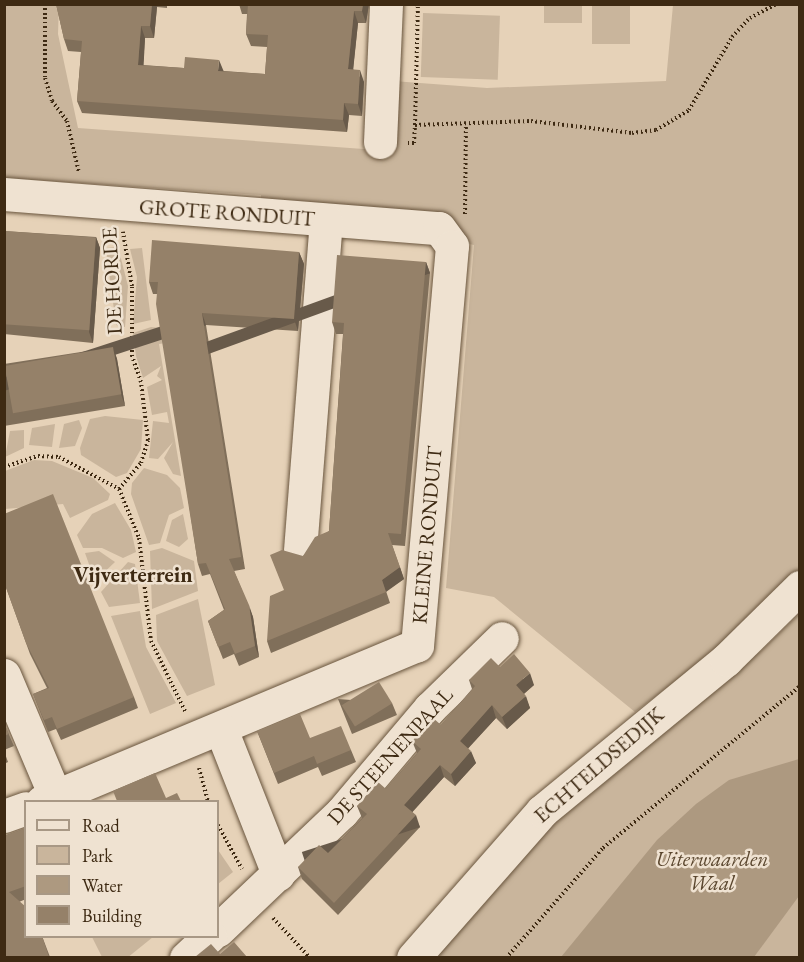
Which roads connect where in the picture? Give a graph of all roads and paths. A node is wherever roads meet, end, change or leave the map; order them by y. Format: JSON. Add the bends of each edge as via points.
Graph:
{"nodes":[{"id":1,"x":45,"y":4,"type":"edge"},
{"id":2,"x":386,"y":4,"type":"edge"},
{"id":3,"x":776,"y":4,"type":"edge"},
{"id":4,"x":415,"y":125,"type":"dead end"},
{"id":5,"x":466,"y":125,"type":"junction"},
{"id":6,"x":380,"y":142,"type":"dead end"},
{"id":7,"x":79,"y":173,"type":"dead end"},
{"id":8,"x":4,"y":194,"type":"edge"},
{"id":9,"x":124,"y":205,"type":"junction"},
{"id":10,"x":326,"y":220,"type":"junction"},
{"id":11,"x":447,"y":235,"type":"junction"},
{"id":12,"x":4,"y":467,"type":"edge"},
{"id":13,"x":119,"y":489,"type":"junction"},
{"id":14,"x":300,"y":550,"type":"dead end"},
{"id":15,"x":800,"y":587,"type":"edge"},
{"id":16,"x":502,"y":638,"type":"dead end"},
{"id":17,"x":4,"y":675,"type":"edge"},
{"id":18,"x":800,"y":686,"type":"edge"},
{"id":19,"x":208,"y":734,"type":"junction"},
{"id":20,"x":39,"y":800,"type":"edge"},
{"id":21,"x":45,"y":800,"type":"edge"},
{"id":22,"x":208,"y":800,"type":"edge"},
{"id":23,"x":24,"y":808,"type":"edge"},
{"id":24,"x":4,"y":816,"type":"edge"},
{"id":25,"x":278,"y":874,"type":"junction"},
{"id":26,"x":219,"y":929,"type":"edge"},
{"id":27,"x":208,"y":938,"type":"edge"},
{"id":28,"x":186,"y":957,"type":"edge"},
{"id":29,"x":413,"y":957,"type":"edge"},
{"id":30,"x":506,"y":957,"type":"edge"}],
"edges":[{"from":1,"to":7,"type":"path","via":[[45,78],[68,125]]},
{"from":2,"to":6,"type":"street"},
{"from":3,"to":5,"type":"path","via":[[750,18],[732,38],[689,110],[656,130],[632,133],[531,121]]},
{"from":4,"to":5,"type":"path"},
{"from":5,"to":11,"type":"path","via":[[465,219]]},
{"from":8,"to":9,"type":"street","name":"GROTE RONDUIT"},
{"from":9,"to":10,"type":"street","name":"GROTE RONDUIT"},
{"from":9,"to":13,"type":"path","name":"DE HORDE","via":[[132,356],[141,382],[147,440],[141,463]]},
{"from":10,"to":11,"type":"street","name":"GROTE RONDUIT","via":[[439,228]]},
{"from":10,"to":14,"type":"street"},
{"from":11,"to":19,"type":"street","name":"KLEINE RONDUIT","via":[[452,246],[417,645]]},
{"from":12,"to":13,"type":"path","via":[[38,456],[59,458]]},
{"from":13,"to":19,"type":"path","via":[[139,538],[151,641]]},
{"from":15,"to":29,"type":"street","name":"ECHTELDSEDIJK","via":[[726,660],[542,811]]},
{"from":16,"to":25,"type":"street","name":"DE STEENENPAAL"},
{"from":17,"to":20,"type":"street"},
{"from":18,"to":30,"type":"path","via":[[603,848]]},
{"from":19,"to":21,"type":"street","name":"KLEINE RONDUIT"},
{"from":19,"to":22,"type":"path"},
{"from":19,"to":25,"type":"street"},
{"from":23,"to":24,"type":"street","name":"KLEINE RONDUIT"},
{"from":25,"to":26,"type":"street","name":"DE STEENENPAAL"},
{"from":27,"to":28,"type":"street"}]}
